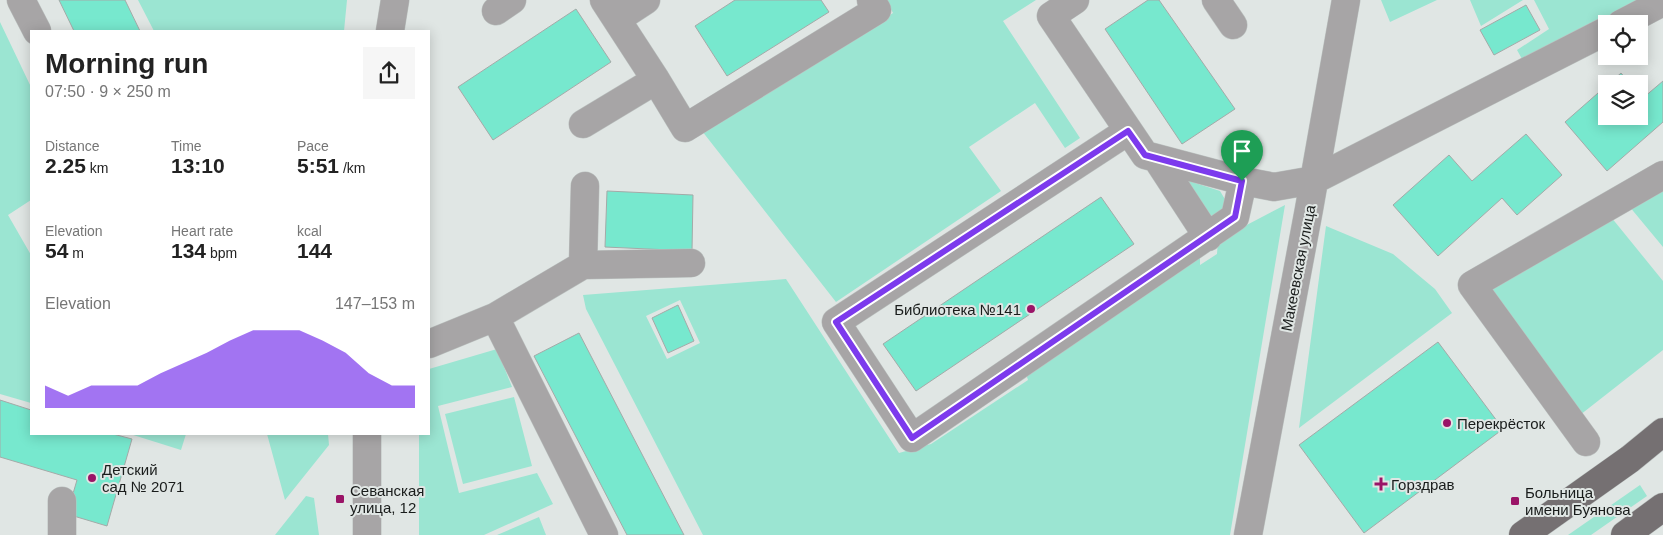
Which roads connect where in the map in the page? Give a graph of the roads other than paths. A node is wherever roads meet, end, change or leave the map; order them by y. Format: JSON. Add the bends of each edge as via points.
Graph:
{"nodes":[{"id":1,"x":21,"y":0,"type":"edge"},
{"id":2,"x":395,"y":0,"type":"edge"},
{"id":3,"x":646,"y":0,"type":"edge"},
{"id":4,"x":871,"y":0,"type":"edge"},
{"id":5,"x":1075,"y":0,"type":"edge"},
{"id":6,"x":1216,"y":0,"type":"edge"},
{"id":7,"x":1346,"y":0,"type":"edge"},
{"id":8,"x":1663,"y":2,"type":"edge"},
{"id":9,"x":610,"y":9,"type":"edge"},
{"id":10,"x":1638,"y":15,"type":"edge"},
{"id":11,"x":1233,"y":25,"type":"dead end"},
{"id":12,"x":36,"y":30,"type":"edge"},
{"id":13,"x":390,"y":30,"type":"edge"},
{"id":14,"x":1598,"y":35,"type":"edge"},
{"id":15,"x":656,"y":80,"type":"junction"},
{"id":16,"x":583,"y":124,"type":"dead end"},
{"id":17,"x":1128,"y":131,"type":"junction"},
{"id":18,"x":1158,"y":159,"type":"junction"},
{"id":19,"x":1663,"y":174,"type":"edge"},
{"id":20,"x":1314,"y":180,"type":"junction"},
{"id":21,"x":1242,"y":181,"type":"junction"},
{"id":22,"x":585,"y":186,"type":"dead end"},
{"id":23,"x":1208,"y":237,"type":"junction"},
{"id":24,"x":691,"y":264,"type":"dead end"},
{"id":25,"x":583,"y":265,"type":"junction"},
{"id":26,"x":495,"y":317,"type":"junction"},
{"id":27,"x":430,"y":344,"type":"edge"},
{"id":28,"x":1663,"y":432,"type":"edge"},
{"id":29,"x":367,"y":435,"type":"edge"},
{"id":30,"x":1586,"y":442,"type":"dead end"},
{"id":31,"x":62,"y":501,"type":"dead end"},
{"id":32,"x":1663,"y":507,"type":"edge"},
{"id":33,"x":62,"y":535,"type":"edge"},
{"id":34,"x":368,"y":535,"type":"edge"},
{"id":35,"x":604,"y":535,"type":"edge"},
{"id":36,"x":1248,"y":535,"type":"edge"},
{"id":37,"x":1523,"y":535,"type":"edge"},
{"id":38,"x":1625,"y":535,"type":"edge"}],
"edges":[{"from":1,"to":12,"type":"street"},
{"from":2,"to":13,"type":"street"},
{"from":3,"to":9,"type":"street"},
{"from":4,"to":15,"type":"street","via":[[877,10],[685,128]]},
{"from":5,"to":17,"type":"street","via":[[1051,16]]},
{"from":6,"to":11,"type":"street"},
{"from":7,"to":20,"type":"street","name":"Макеевская улица"},
{"from":8,"to":10,"type":"street"},
{"from":9,"to":15,"type":"street"},
{"from":14,"to":20,"type":"street"},
{"from":15,"to":16,"type":"street"},
{"from":17,"to":18,"type":"street","via":[[1145,155]]},
{"from":17,"to":23,"type":"street","via":[[836,322],[912,438]]},
{"from":18,"to":21,"type":"street"},
{"from":18,"to":23,"type":"street"},
{"from":19,"to":30,"type":"street","via":[[1472,285]]},
{"from":20,"to":21,"type":"street","via":[[1274,187]]},
{"from":20,"to":36,"type":"street","name":"Макеевская улица"},
{"from":21,"to":23,"type":"street","via":[[1235,217]]},
{"from":22,"to":25,"type":"street"},
{"from":24,"to":25,"type":"street"},
{"from":25,"to":26,"type":"street"},
{"from":26,"to":27,"type":"street"},
{"from":26,"to":35,"type":"street"},
{"from":28,"to":37,"type":"main road"},
{"from":29,"to":34,"type":"street"},
{"from":31,"to":33,"type":"street"},
{"from":32,"to":38,"type":"main road"}]}
